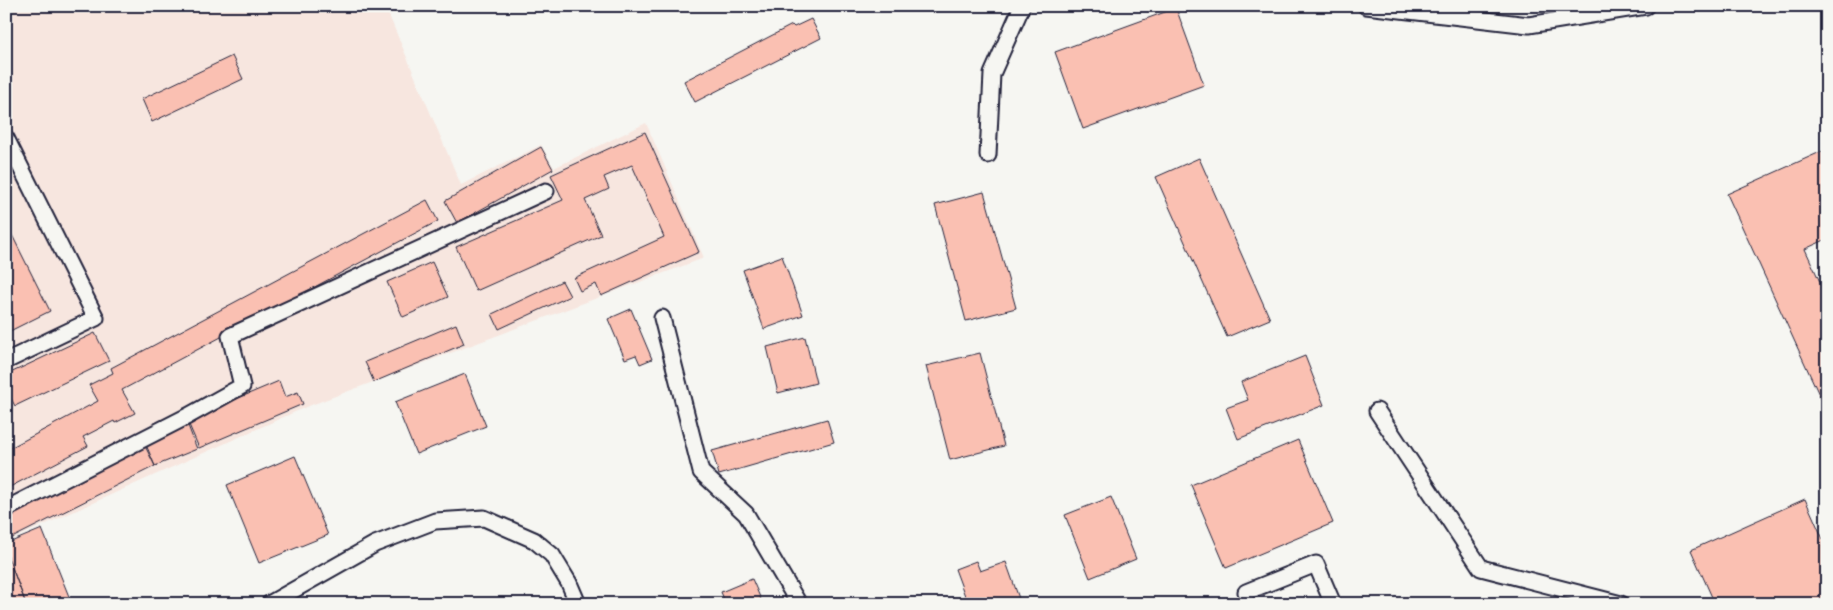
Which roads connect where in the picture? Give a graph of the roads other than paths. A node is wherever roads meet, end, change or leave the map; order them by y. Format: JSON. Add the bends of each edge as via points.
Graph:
{"nodes":[{"id":1,"x":1022,"y":6,"type":"edge"},
{"id":2,"x":1366,"y":6,"type":"edge"},
{"id":3,"x":1646,"y":6,"type":"edge"},
{"id":4,"x":6,"y":138,"type":"edge"},
{"id":5,"x":988,"y":155,"type":"dead end"},
{"id":6,"x":546,"y":191,"type":"dead end"},
{"id":7,"x":662,"y":318,"type":"dead end"},
{"id":8,"x":6,"y":361,"type":"edge"},
{"id":9,"x":1377,"y":411,"type":"dead end"},
{"id":10,"x":6,"y":509,"type":"edge"},
{"id":11,"x":1246,"y":592,"type":"dead end"},
{"id":12,"x":268,"y":604,"type":"edge"},
{"id":13,"x":578,"y":604,"type":"edge"},
{"id":14,"x":799,"y":604,"type":"edge"},
{"id":15,"x":1333,"y":604,"type":"edge"},
{"id":16,"x":1621,"y":604,"type":"edge"}],
"edges":[{"from":1,"to":5,"type":"lane","via":[[992,74]]},
{"from":2,"to":3,"type":"lane","via":[[1529,25]]},
{"from":4,"to":8,"type":"lane","via":[[96,318]]},
{"from":6,"to":10,"type":"lane","via":[[230,336],[242,386]]},
{"from":7,"to":14,"type":"lane","via":[[701,472],[746,514]]},
{"from":9,"to":16,"type":"lane","via":[[1481,568]]},
{"from":11,"to":15,"type":"lane","via":[[1316,564]]},
{"from":12,"to":13,"type":"lane","via":[[375,544],[435,521],[484,518],[534,540],[552,555]]}]}
